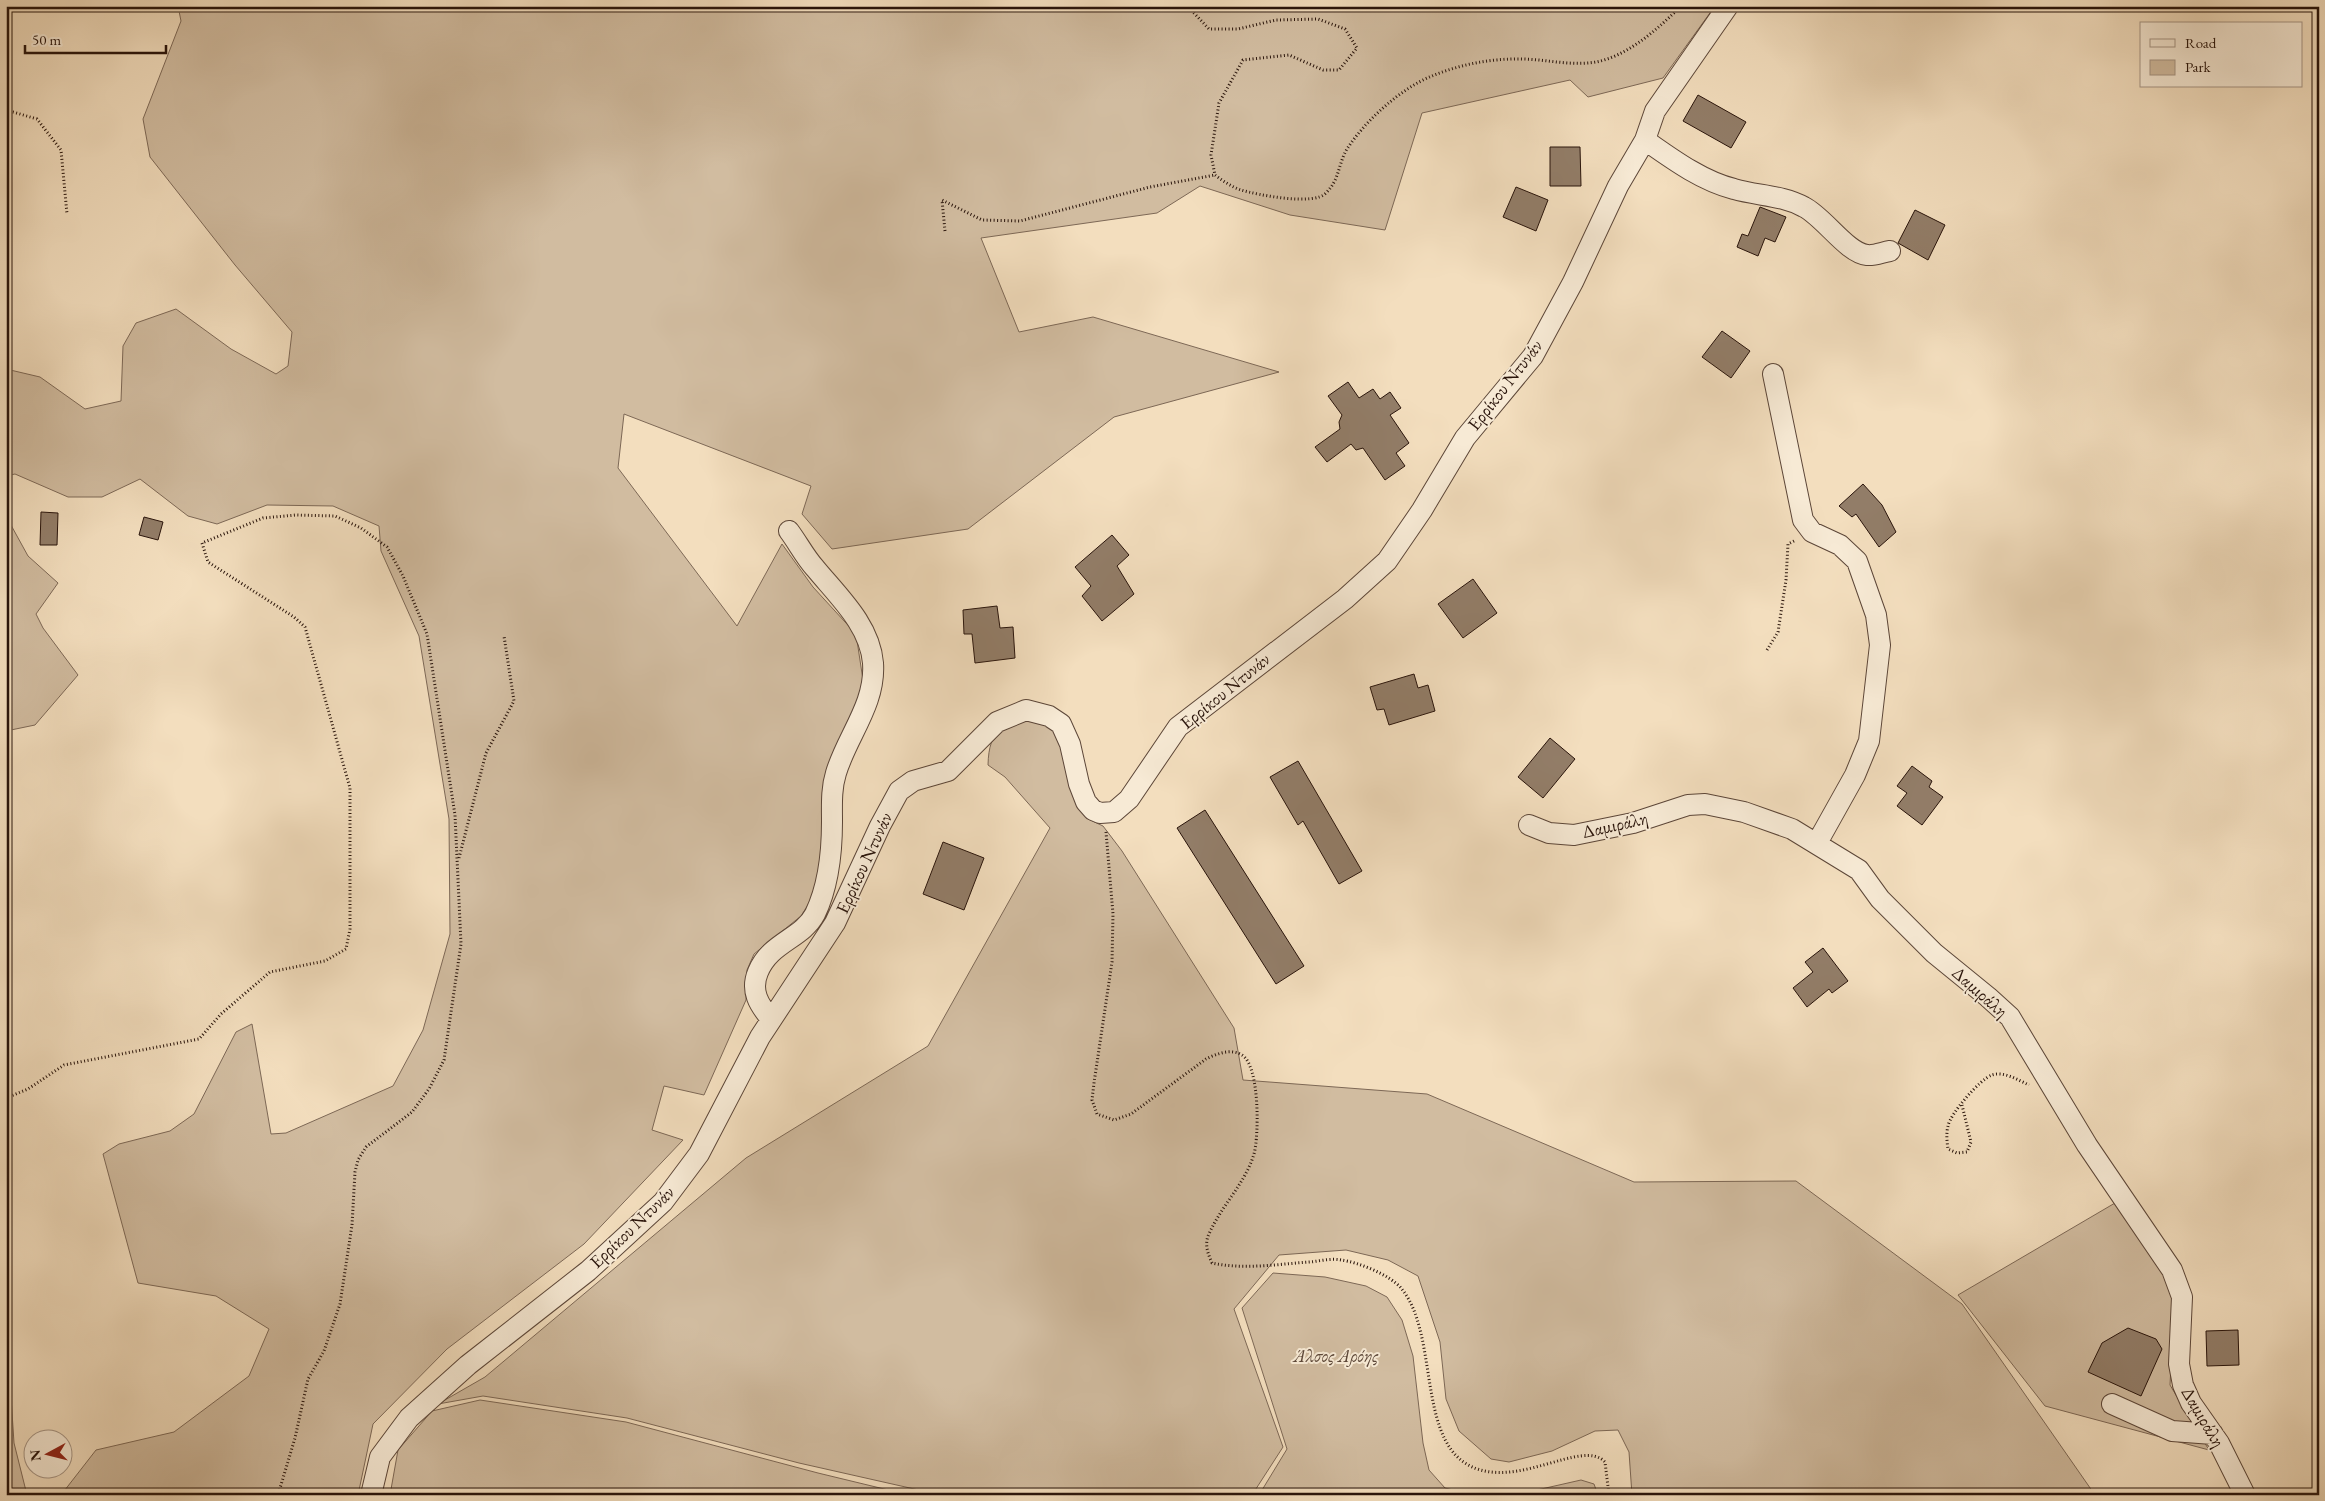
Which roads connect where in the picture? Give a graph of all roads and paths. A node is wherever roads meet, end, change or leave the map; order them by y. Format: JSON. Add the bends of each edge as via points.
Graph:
{"nodes":[{"id":1,"x":1194,"y":6,"type":"edge"},
{"id":2,"x":1681,"y":6,"type":"edge"},
{"id":3,"x":1728,"y":6,"type":"edge"},
{"id":4,"x":6,"y":110,"type":"edge"},
{"id":5,"x":1645,"y":140,"type":"junction"},
{"id":6,"x":1215,"y":176,"type":"junction"},
{"id":7,"x":68,"y":214,"type":"dead end"},
{"id":8,"x":945,"y":232,"type":"dead end"},
{"id":9,"x":1890,"y":251,"type":"dead end"},
{"id":10,"x":1773,"y":374,"type":"dead end"},
{"id":11,"x":789,"y":531,"type":"dead end"},
{"id":12,"x":1812,"y":532,"type":"junction"},
{"id":13,"x":504,"y":636,"type":"dead end"},
{"id":14,"x":1767,"y":650,"type":"dead end"},
{"id":15,"x":1105,"y":814,"type":"junction"},
{"id":16,"x":1529,"y":825,"type":"dead end"},
{"id":17,"x":1817,"y":843,"type":"junction"},
{"id":18,"x":457,"y":864,"type":"junction"},
{"id":19,"x":771,"y":1019,"type":"junction"},
{"id":20,"x":2058,"y":1095,"type":"junction"},
{"id":21,"x":6,"y":1098,"type":"edge"},
{"id":22,"x":1962,"y":1105,"type":"junction"},
{"id":23,"x":2112,"y":1404,"type":"dead end"},
{"id":24,"x":2214,"y":1434,"type":"junction"},
{"id":25,"x":278,"y":1495,"type":"edge"},
{"id":26,"x":371,"y":1495,"type":"edge"},
{"id":27,"x":1609,"y":1495,"type":"edge"},
{"id":28,"x":2245,"y":1495,"type":"edge"}],
"edges":[{"from":1,"to":6,"type":"path","via":[[1193,12],[1209,29],[1238,29],[1276,20],[1318,19],[1345,29],[1358,48],[1339,70],[1323,70],[1289,55],[1243,60],[1219,103],[1211,155]]},
{"from":2,"to":6,"type":"path","via":[[1665,22],[1624,50],[1598,61],[1574,64],[1524,59],[1480,61],[1431,76],[1397,95],[1365,127],[1346,150],[1338,178],[1325,195],[1303,200],[1241,190]]},
{"from":3,"to":5,"type":"street","name":"Ερρίκου Ντυνάν","via":[[1655,111]]},
{"from":4,"to":7,"type":"path","via":[[37,119],[61,150]]},
{"from":5,"to":9,"type":"street","via":[[1709,180],[1732,189],[1788,200],[1806,207],[1844,243],[1866,255]]},
{"from":5,"to":15,"type":"street","name":"Ερρίκου Ντυνάν","via":[[1618,186],[1582,264],[1532,356],[1465,438],[1387,562],[1345,599],[1178,727],[1129,799],[1118,810]]},
{"from":6,"to":8,"type":"path","via":[[1150,187],[1020,221],[982,220],[942,200]]},
{"from":10,"to":12,"type":"street","via":[[1800,511]]},
{"from":11,"to":19,"type":"street","via":[[853,614],[866,637],[873,663],[872,688],[864,714],[836,772],[832,793],[832,854],[825,888],[810,923],[779,944],[757,973],[758,1004]]},
{"from":12,"to":14,"type":"path","via":[[1788,544],[1778,632]]},
{"from":12,"to":17,"type":"street","via":[[1840,544],[1858,561],[1876,615],[1880,646],[1870,741]]},
{"from":13,"to":18,"type":"path","via":[[514,701],[486,753]]},
{"from":15,"to":19,"type":"street","name":"Ερρίκου Ντυνάν","via":[[1093,810],[1083,795],[1065,730],[1057,720],[1026,710],[997,722],[954,766],[940,774],[913,781],[896,796],[835,923]]},
{"from":15,"to":27,"type":"path","via":[[1112,934],[1108,997],[1092,1100],[1097,1114],[1114,1120],[1131,1114],[1206,1059],[1220,1053],[1243,1055],[1250,1063],[1257,1099],[1254,1154],[1208,1236],[1207,1251],[1212,1263],[1230,1267],[1340,1260],[1384,1275],[1402,1289],[1411,1306],[1424,1345],[1439,1426],[1456,1456],[1465,1463],[1499,1474],[1540,1467],[1578,1455],[1594,1455],[1605,1462]]},
{"from":16,"to":17,"type":"street","name":"Δαμιράλη","via":[[1549,833],[1574,835],[1705,804],[1769,820]]},
{"from":17,"to":20,"type":"street","name":"Δαμιράλη","via":[[1859,870],[1880,899],[1934,953],[2001,1007],[2021,1033]]},
{"from":18,"to":21,"type":"path","via":[[456,815],[427,634],[387,547],[361,528],[336,516],[296,515],[263,518],[202,543],[208,562],[294,617],[304,627],[350,788],[350,929],[346,949],[325,961],[270,972],[221,1014],[200,1039],[64,1065],[28,1089]]},
{"from":18,"to":25,"type":"path","via":[[461,944],[444,1060],[412,1112],[366,1147],[358,1160],[340,1304],[324,1351],[308,1379],[296,1438]]},
{"from":19,"to":26,"type":"street","name":"Ερρίκου Ντυνάν","via":[[699,1154],[662,1202],[588,1271],[468,1364],[408,1418],[380,1458]]},
{"from":20,"to":22,"type":"path","via":[[2006,1075],[1993,1074],[1976,1085]]},
{"from":20,"to":24,"type":"street","name":"Δαμιράλη","via":[[2095,1158],[2176,1276],[2182,1302],[2181,1378],[2191,1403]]},
{"from":22,"to":22,"type":"path","via":[[1948,1124],[1948,1149],[1957,1153],[1967,1152],[1970,1142]]},
{"from":23,"to":24,"type":"street","via":[[2172,1431]]},
{"from":24,"to":28,"type":"street","name":"Δαμιράλη"}]}
